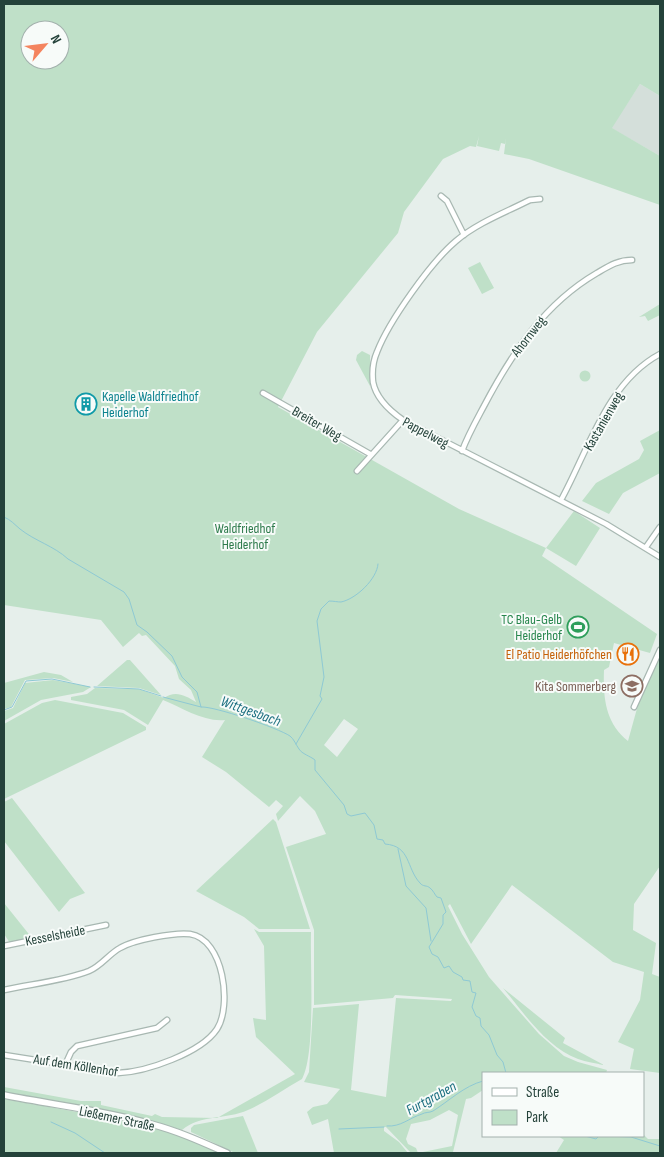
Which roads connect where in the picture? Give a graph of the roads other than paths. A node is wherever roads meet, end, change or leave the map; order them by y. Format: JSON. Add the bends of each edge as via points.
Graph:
{"nodes":[{"id":1,"x":441,"y":196,"type":"dead end"},
{"id":2,"x":540,"y":199,"type":"dead end"},
{"id":3,"x":464,"y":235,"type":"junction"},
{"id":4,"x":632,"y":260,"type":"dead end"},
{"id":5,"x":660,"y":354,"type":"edge"},
{"id":6,"x":263,"y":393,"type":"dead end"},
{"id":7,"x":403,"y":420,"type":"junction"},
{"id":8,"x":462,"y":451,"type":"junction"},
{"id":9,"x":370,"y":454,"type":"junction"},
{"id":10,"x":357,"y":471,"type":"dead end"},
{"id":11,"x":560,"y":500,"type":"junction"},
{"id":12,"x":660,"y":527,"type":"edge"},
{"id":13,"x":646,"y":548,"type":"junction"},
{"id":14,"x":660,"y":557,"type":"edge"},
{"id":15,"x":660,"y":650,"type":"edge"},
{"id":16,"x":634,"y":707,"type":"dead end"},
{"id":17,"x":106,"y":925,"type":"dead end"},
{"id":18,"x":4,"y":946,"type":"edge"},
{"id":19,"x":4,"y":990,"type":"edge"},
{"id":20,"x":167,"y":1020,"type":"dead end"},
{"id":21,"x":4,"y":1055,"type":"edge"},
{"id":22,"x":66,"y":1063,"type":"junction"},
{"id":23,"x":4,"y":1096,"type":"edge"},
{"id":24,"x":227,"y":1153,"type":"edge"}],
"edges":[{"from":1,"to":3,"type":"street"},
{"from":2,"to":3,"type":"street","name":"Pappelweg","via":[[530,200]]},
{"from":3,"to":7,"type":"street","name":"Pappelweg","via":[[440,256],[408,300],[374,359],[374,384],[378,396]]},
{"from":4,"to":8,"type":"street","name":"Ahornweg","via":[[620,260],[573,288],[535,325],[505,367]]},
{"from":5,"to":11,"type":"street","name":"Kastanienweg","via":[[619,391]]},
{"from":6,"to":9,"type":"street","name":"Breiter Weg"},
{"from":7,"to":8,"type":"street","name":"Pappelweg"},
{"from":7,"to":9,"type":"street"},
{"from":8,"to":11,"type":"street","name":"Pappelweg"},
{"from":9,"to":10,"type":"street"},
{"from":11,"to":13,"type":"street","name":"Pappelweg"},
{"from":12,"to":13,"type":"street"},
{"from":13,"to":14,"type":"street","name":"Pappelweg"},
{"from":15,"to":16,"type":"street"},
{"from":17,"to":18,"type":"street","name":"Kesselsheide"},
{"from":19,"to":22,"type":"street","name":"Auf dem Köllenhof","via":[[89,971],[126,945],[177,934],[191,934],[208,944],[218,962],[225,1005],[220,1024],[204,1043],[136,1072],[118,1073]]},
{"from":20,"to":22,"type":"street","via":[[157,1028],[77,1046]]},
{"from":21,"to":22,"type":"street","name":"Auf dem Köllenhof"},
{"from":23,"to":24,"type":"street","name":"Ließemer Straße","via":[[121,1116],[185,1135]]}]}
